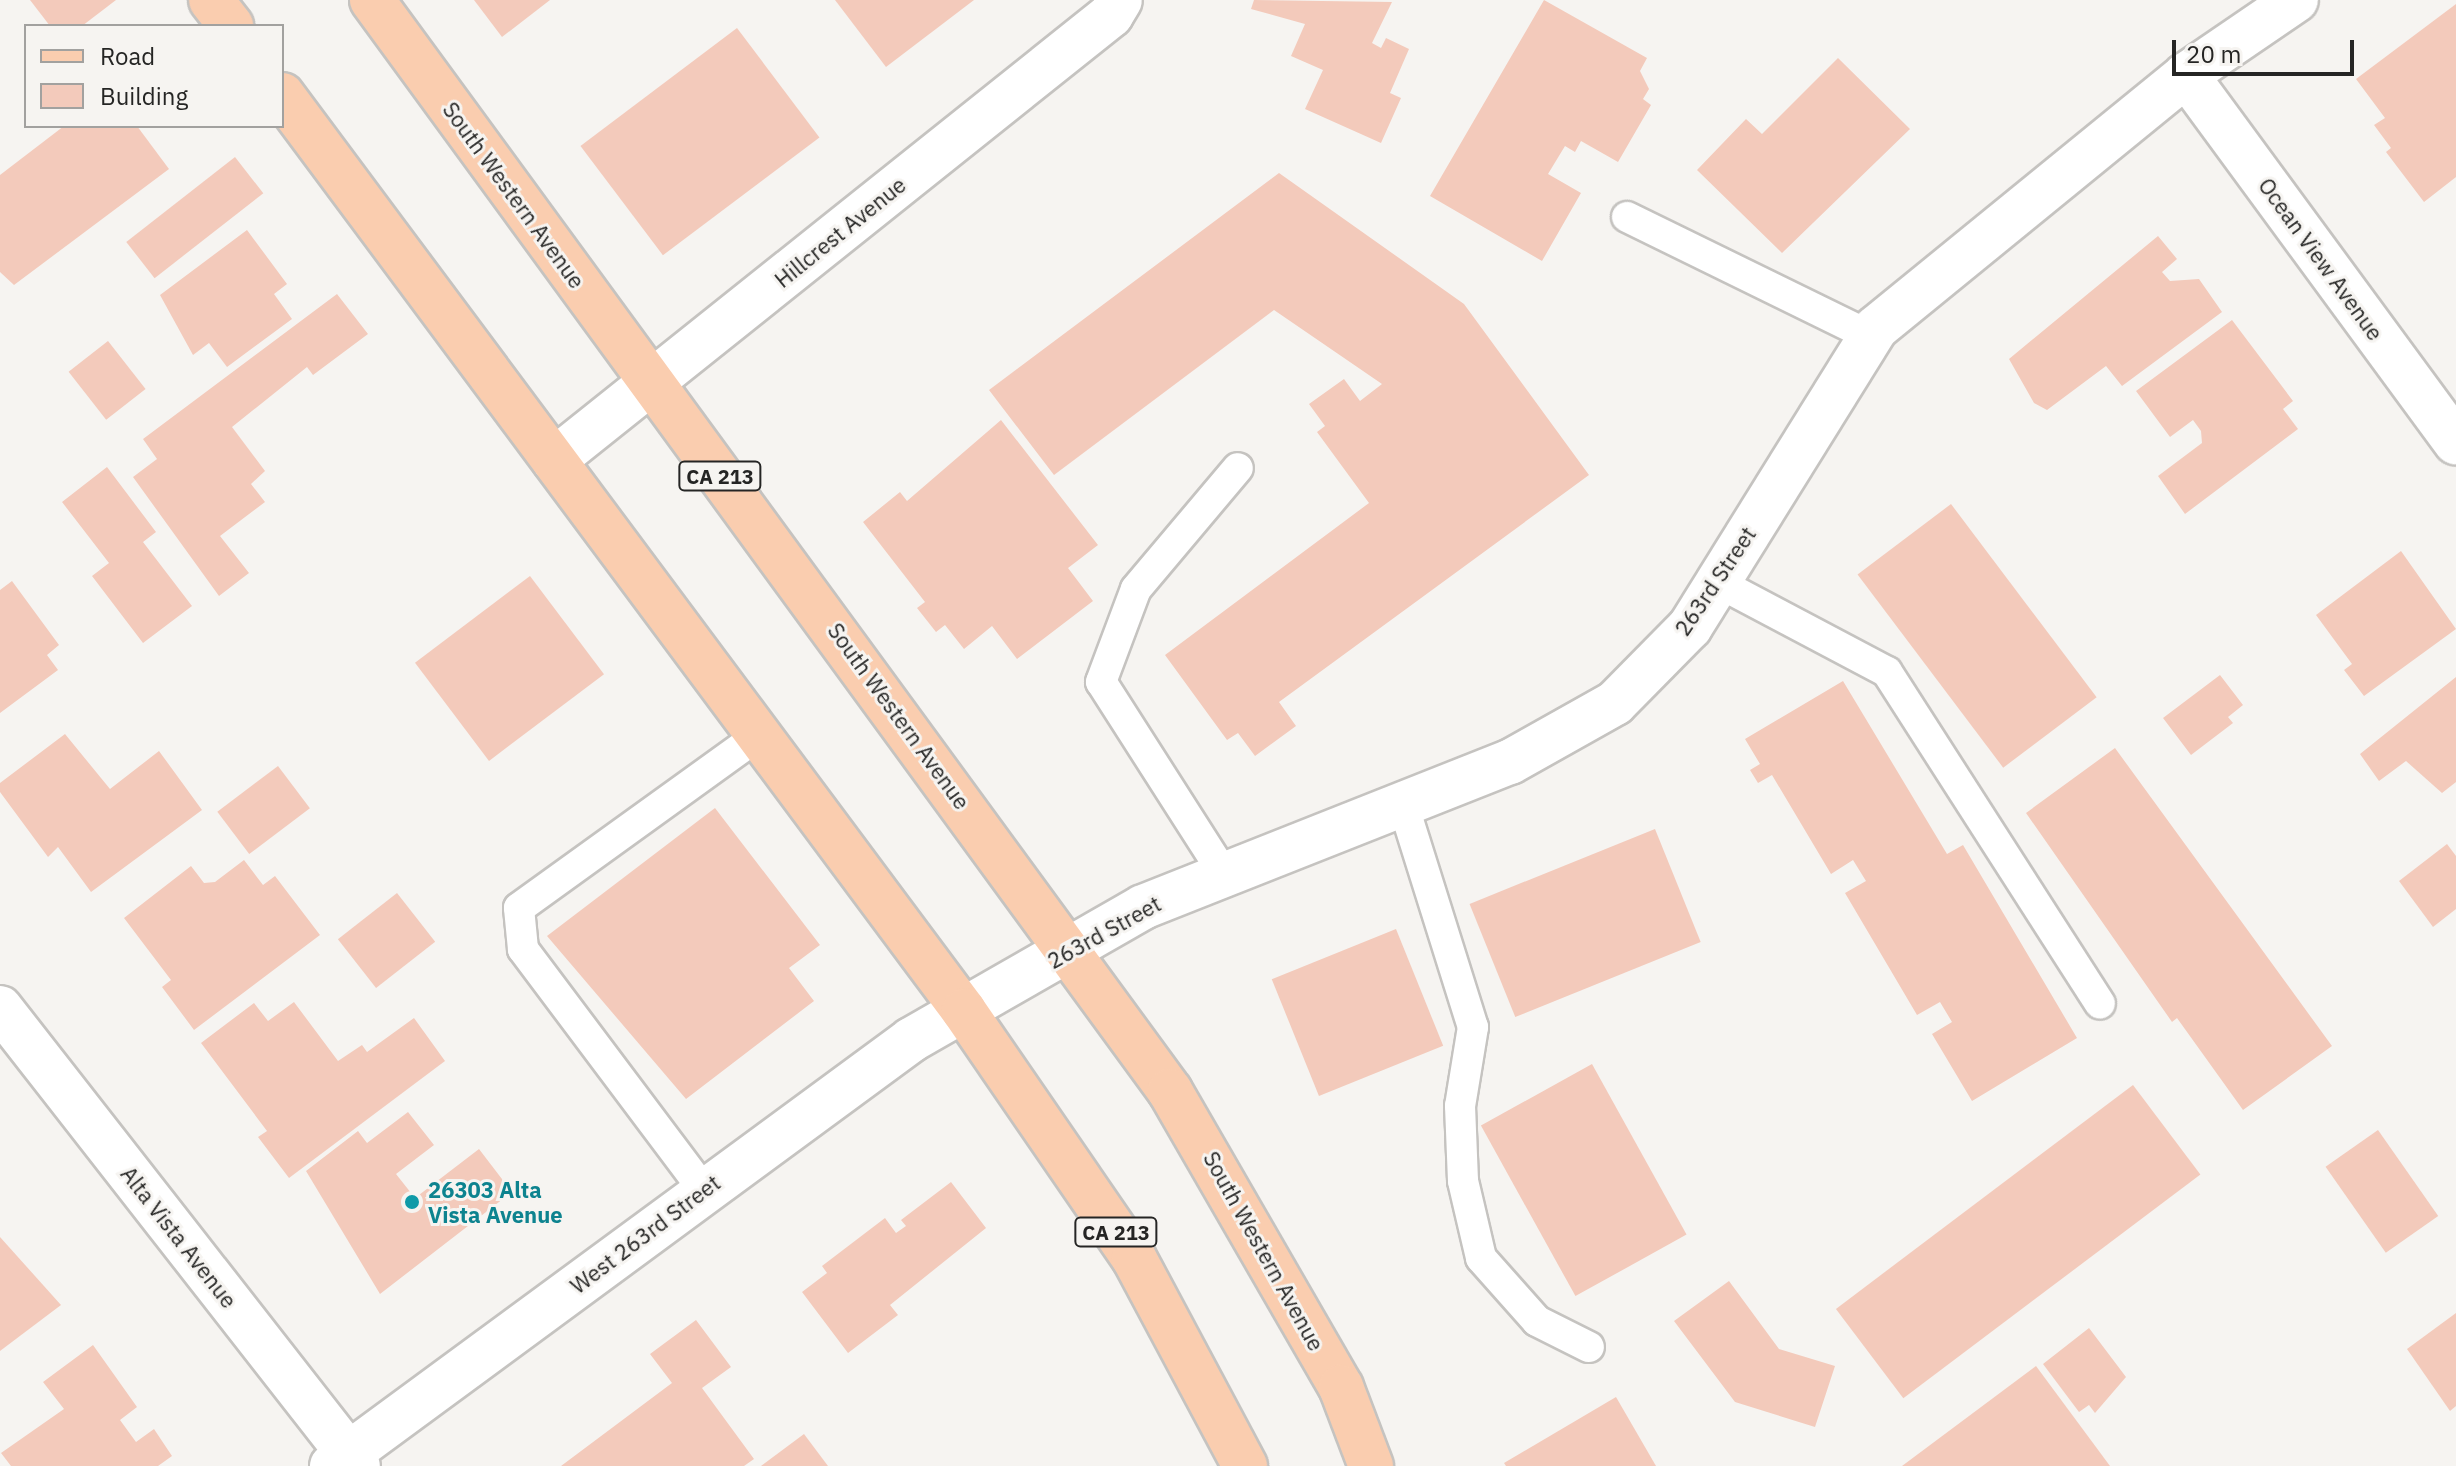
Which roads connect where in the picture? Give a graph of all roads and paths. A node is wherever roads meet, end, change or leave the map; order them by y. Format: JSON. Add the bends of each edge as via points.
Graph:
{"nodes":[{"id":1,"x":211,"y":0,"type":"edge"},
{"id":2,"x":1120,"y":0,"type":"edge"},
{"id":3,"x":2296,"y":0,"type":"edge"},
{"id":4,"x":376,"y":1,"type":"edge"},
{"id":5,"x":229,"y":24,"type":"edge"},
{"id":6,"x":2186,"y":75,"type":"junction"},
{"id":7,"x":284,"y":98,"type":"edge"},
{"id":8,"x":1627,"y":217,"type":"dead end"},
{"id":9,"x":1870,"y":336,"type":"junction"},
{"id":10,"x":650,"y":384,"type":"junction"},
{"id":11,"x":2456,"y":443,"type":"edge"},
{"id":12,"x":554,"y":460,"type":"junction"},
{"id":13,"x":1238,"y":468,"type":"dead end"},
{"id":14,"x":1717,"y":582,"type":"junction"},
{"id":15,"x":762,"y":733,"type":"junction"},
{"id":16,"x":1403,"y":804,"type":"junction"},
{"id":17,"x":1224,"y":874,"type":"junction"},
{"id":18,"x":1071,"y":950,"type":"junction"},
{"id":19,"x":2100,"y":1004,"type":"dead end"},
{"id":20,"x":0,"y":1008,"type":"edge"},
{"id":21,"x":964,"y":1011,"type":"junction"},
{"id":22,"x":703,"y":1189,"type":"junction"},
{"id":23,"x":1589,"y":1347,"type":"dead end"},
{"id":24,"x":346,"y":1462,"type":"edge"},
{"id":25,"x":1245,"y":1466,"type":"edge"},
{"id":26,"x":1371,"y":1466,"type":"edge"}],
"edges":[{"from":1,"to":5,"type":"main road"},
{"from":2,"to":10,"type":"street","name":"Hillcrest Avenue","via":[[1111,15]]},
{"from":3,"to":6,"type":"street","name":"263rd Street"},
{"from":4,"to":10,"type":"main road","name":"South Western Avenue","number":"CA 213"},
{"from":6,"to":9,"type":"street","name":"263rd Street"},
{"from":6,"to":11,"type":"street","name":"Ocean View Avenue"},
{"from":7,"to":12,"type":"main road","number":"CA 213"},
{"from":8,"to":9,"type":"lane"},
{"from":9,"to":14,"type":"street","name":"263rd Street"},
{"from":10,"to":12,"type":"street","name":"Hillcrest Avenue"},
{"from":10,"to":18,"type":"main road","name":"South Western Avenue","number":"CA 213"},
{"from":12,"to":15,"type":"main road","number":"CA 213"},
{"from":13,"to":17,"type":"lane","via":[[1136,589],[1101,682]]},
{"from":14,"to":16,"type":"street","name":"263rd Street","via":[[1690,627],[1615,703],[1510,762]]},
{"from":14,"to":19,"type":"lane","via":[[1887,672]]},
{"from":15,"to":21,"type":"main road","number":"CA 213"},
{"from":15,"to":22,"type":"lane","via":[[519,908],[523,949]]},
{"from":16,"to":17,"type":"street","name":"263rd Street"},
{"from":16,"to":23,"type":"lane","via":[[1473,1027],[1460,1106],[1463,1181],[1481,1258],[1537,1321]]},
{"from":17,"to":18,"type":"street","name":"263rd Street","via":[[1143,907]]},
{"from":18,"to":21,"type":"street","name":"263rd Street"},
{"from":18,"to":26,"type":"main road","name":"South Western Avenue","number":"CA 213","via":[[1226,1179],[1341,1387]]},
{"from":20,"to":24,"type":"street","name":"Alta Vista Avenue"},
{"from":21,"to":22,"type":"street","name":"West 263rd Street","via":[[911,1040]]},
{"from":21,"to":25,"type":"main road","number":"CA 213","via":[[1134,1258]]},
{"from":22,"to":24,"type":"street","name":"West 263rd Street"}]}
